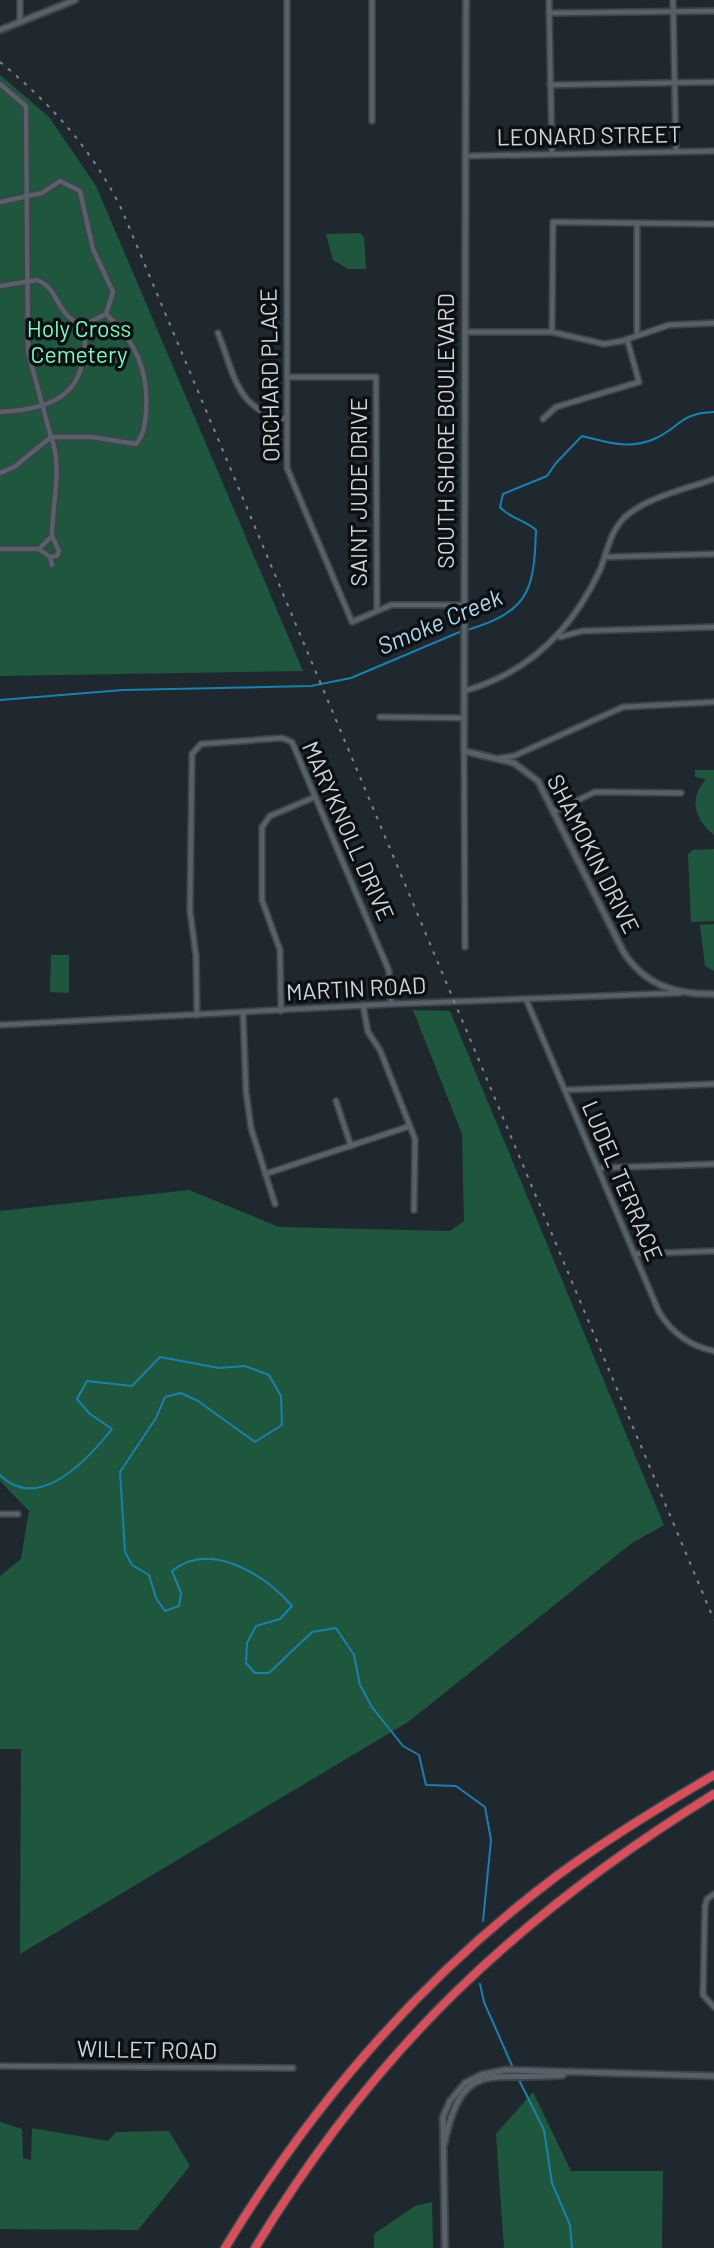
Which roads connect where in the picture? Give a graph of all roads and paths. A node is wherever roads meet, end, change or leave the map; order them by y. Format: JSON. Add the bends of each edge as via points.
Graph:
{"nodes":[{"id":1,"x":20,"y":0,"type":"edge"},
{"id":2,"x":75,"y":0,"type":"edge"},
{"id":3,"x":287,"y":0,"type":"edge"},
{"id":4,"x":372,"y":0,"type":"edge"},
{"id":5,"x":466,"y":0,"type":"edge"},
{"id":6,"x":549,"y":0,"type":"edge"},
{"id":7,"x":673,"y":0,"type":"edge"},
{"id":8,"x":714,"y":10,"type":"edge"},
{"id":9,"x":674,"y":11,"type":"junction"},
{"id":10,"x":549,"y":13,"type":"junction"},
{"id":11,"x":20,"y":22,"type":"junction"},
{"id":12,"x":0,"y":30,"type":"edge"},
{"id":13,"x":714,"y":82,"type":"edge"},
{"id":14,"x":675,"y":83,"type":"junction"},
{"id":15,"x":0,"y":84,"type":"edge"},
{"id":16,"x":550,"y":85,"type":"junction"},
{"id":17,"x":372,"y":121,"type":"dead end"},
{"id":18,"x":714,"y":151,"type":"edge"},
{"id":19,"x":676,"y":152,"type":"junction"},
{"id":20,"x":552,"y":154,"type":"junction"},
{"id":21,"x":464,"y":156,"type":"junction"},
{"id":22,"x":27,"y":197,"type":"junction"},
{"id":23,"x":0,"y":202,"type":"edge"},
{"id":24,"x":637,"y":223,"type":"junction"},
{"id":25,"x":714,"y":224,"type":"edge"},
{"id":26,"x":27,"y":281,"type":"junction"},
{"id":27,"x":0,"y":286,"type":"edge"},
{"id":28,"x":106,"y":314,"type":"junction"},
{"id":29,"x":85,"y":323,"type":"junction"},
{"id":30,"x":714,"y":323,"type":"edge"},
{"id":31,"x":464,"y":332,"type":"junction"},
{"id":32,"x":552,"y":332,"type":"junction"},
{"id":33,"x":218,"y":333,"type":"dead end"},
{"id":34,"x":637,"y":335,"type":"junction"},
{"id":35,"x":627,"y":339,"type":"junction"},
{"id":36,"x":287,"y":377,"type":"junction"},
{"id":37,"x":42,"y":404,"type":"junction"},
{"id":38,"x":0,"y":412,"type":"edge"},
{"id":39,"x":287,"y":419,"type":"junction"},
{"id":40,"x":543,"y":419,"type":"dead end"},
{"id":41,"x":51,"y":437,"type":"junction"},
{"id":42,"x":0,"y":473,"type":"edge"},
{"id":43,"x":714,"y":479,"type":"edge"},
{"id":44,"x":52,"y":536,"type":"junction"},
{"id":45,"x":39,"y":549,"type":"junction"},
{"id":46,"x":0,"y":550,"type":"edge"},
{"id":47,"x":714,"y":554,"type":"edge"},
{"id":48,"x":50,"y":557,"type":"junction"},
{"id":49,"x":605,"y":557,"type":"junction"},
{"id":50,"x":52,"y":565,"type":"dead end"},
{"id":51,"x":464,"y":605,"type":"junction"},
{"id":52,"x":377,"y":611,"type":"junction"},
{"id":53,"x":714,"y":627,"type":"edge"},
{"id":54,"x":554,"y":642,"type":"junction"},
{"id":55,"x":464,"y":691,"type":"junction"},
{"id":56,"x":714,"y":702,"type":"edge"},
{"id":57,"x":380,"y":717,"type":"dead end"},
{"id":58,"x":464,"y":718,"type":"junction"},
{"id":59,"x":464,"y":751,"type":"junction"},
{"id":60,"x":499,"y":758,"type":"junction"},
{"id":61,"x":681,"y":793,"type":"dead end"},
{"id":62,"x":315,"y":797,"type":"junction"},
{"id":63,"x":555,"y":811,"type":"junction"},
{"id":64,"x":465,"y":947,"type":"dead end"},
{"id":65,"x":680,"y":993,"type":"junction"},
{"id":66,"x":714,"y":994,"type":"edge"},
{"id":67,"x":526,"y":999,"type":"junction"},
{"id":68,"x":391,"y":1004,"type":"junction"},
{"id":69,"x":363,"y":1005,"type":"junction"},
{"id":70,"x":281,"y":1011,"type":"junction"},
{"id":71,"x":243,"y":1013,"type":"junction"},
{"id":72,"x":197,"y":1015,"type":"junction"},
{"id":73,"x":0,"y":1025,"type":"edge"},
{"id":74,"x":714,"y":1084,"type":"edge"},
{"id":75,"x":565,"y":1090,"type":"junction"},
{"id":76,"x":336,"y":1101,"type":"dead end"},
{"id":77,"x":410,"y":1126,"type":"junction"},
{"id":78,"x":351,"y":1146,"type":"junction"},
{"id":79,"x":714,"y":1164,"type":"edge"},
{"id":80,"x":598,"y":1168,"type":"junction"},
{"id":81,"x":265,"y":1174,"type":"junction"},
{"id":82,"x":275,"y":1204,"type":"dead end"},
{"id":83,"x":414,"y":1210,"type":"dead end"},
{"id":84,"x":714,"y":1251,"type":"edge"},
{"id":85,"x":634,"y":1254,"type":"junction"},
{"id":86,"x":714,"y":1351,"type":"edge"},
{"id":87,"x":0,"y":1514,"type":"edge"},
{"id":88,"x":18,"y":1514,"type":"dead end"},
{"id":89,"x":714,"y":1774,"type":"edge"},
{"id":90,"x":714,"y":1794,"type":"edge"},
{"id":91,"x":714,"y":1894,"type":"edge"},
{"id":92,"x":714,"y":2007,"type":"edge"},
{"id":93,"x":0,"y":2066,"type":"edge"},
{"id":94,"x":293,"y":2068,"type":"dead end"},
{"id":95,"x":714,"y":2076,"type":"edge"},
{"id":96,"x":225,"y":2248,"type":"edge"},
{"id":97,"x":255,"y":2248,"type":"edge"},
{"id":98,"x":445,"y":2248,"type":"edge"}],
"edges":[{"from":1,"to":11,"type":"street"},
{"from":2,"to":11,"type":"street"},
{"from":3,"to":36,"type":"street","name":"ORCHARD PLACE"},
{"from":4,"to":17,"type":"street"},
{"from":5,"to":21,"type":"street","name":"SOUTH SHORE BOULEVARD"},
{"from":6,"to":10,"type":"street"},
{"from":7,"to":9,"type":"street"},
{"from":8,"to":9,"type":"street"},
{"from":9,"to":10,"type":"street"},
{"from":9,"to":14,"type":"street"},
{"from":10,"to":16,"type":"street"},
{"from":11,"to":12,"type":"street"},
{"from":13,"to":14,"type":"street"},
{"from":14,"to":16,"type":"street"},
{"from":14,"to":19,"type":"street"},
{"from":15,"to":22,"type":"street","via":[[26,106]]},
{"from":16,"to":20,"type":"street"},
{"from":18,"to":19,"type":"street","name":"LEONARD STREET"},
{"from":19,"to":20,"type":"street","name":"LEONARD STREET"},
{"from":20,"to":21,"type":"street","name":"LEONARD STREET"},
{"from":21,"to":31,"type":"street","name":"SOUTH SHORE BOULEVARD"},
{"from":22,"to":23,"type":"street"},
{"from":22,"to":26,"type":"street"},
{"from":22,"to":28,"type":"street","via":[[60,181],[80,191],[93,249],[113,292]]},
{"from":24,"to":25,"type":"street"},
{"from":24,"to":32,"type":"street","via":[[553,222]]},
{"from":24,"to":34,"type":"street"},
{"from":26,"to":27,"type":"street"},
{"from":26,"to":29,"type":"street","via":[[46,283],[62,312]]},
{"from":26,"to":37,"type":"street","via":[[28,352]]},
{"from":28,"to":29,"type":"street"},
{"from":28,"to":41,"type":"street","via":[[125,332],[144,372],[147,391],[141,438],[136,444]]},
{"from":29,"to":37,"type":"street","via":[[84,366],[64,395]]},
{"from":30,"to":34,"type":"street","via":[[680,323]]},
{"from":31,"to":32,"type":"street"},
{"from":31,"to":51,"type":"street","name":"SOUTH SHORE BOULEVARD"},
{"from":32,"to":35,"type":"street","via":[[594,343]]},
{"from":33,"to":39,"type":"street","via":[[247,401],[259,412]]},
{"from":34,"to":35,"type":"street"},
{"from":35,"to":40,"type":"street","via":[[639,382],[556,407]]},
{"from":36,"to":39,"type":"street","name":"ORCHARD PLACE"},
{"from":36,"to":52,"type":"street","name":"SAINT JUDE DRIVE","via":[[376,377]]},
{"from":37,"to":38,"type":"street"},
{"from":37,"to":41,"type":"street"},
{"from":39,"to":52,"type":"street","name":"ORCHARD PLACE","via":[[287,468],[352,621]]},
{"from":41,"to":42,"type":"street"},
{"from":41,"to":44,"type":"street","via":[[58,472],[52,496]]},
{"from":43,"to":49,"type":"street","via":[[630,514],[612,534]]},
{"from":44,"to":45,"type":"street"},
{"from":44,"to":48,"type":"street","via":[[59,551]]},
{"from":45,"to":46,"type":"street"},
{"from":45,"to":48,"type":"street"},
{"from":47,"to":49,"type":"street"},
{"from":48,"to":50,"type":"street"},
{"from":49,"to":54,"type":"street","via":[[580,607]]},
{"from":51,"to":52,"type":"street","name":"ORCHARD PLACE","via":[[391,605]]},
{"from":51,"to":55,"type":"street","name":"SOUTH SHORE BOULEVARD"},
{"from":53,"to":54,"type":"street","via":[[582,631]]},
{"from":54,"to":55,"type":"street","via":[[507,675]]},
{"from":55,"to":58,"type":"street","name":"SOUTH SHORE BOULEVARD"},
{"from":56,"to":60,"type":"street","via":[[623,707],[514,756]]},
{"from":57,"to":58,"type":"street"},
{"from":58,"to":59,"type":"street","name":"SOUTH SHORE BOULEVARD"},
{"from":59,"to":60,"type":"street","name":"SHAMOKIN DRIVE"},
{"from":59,"to":64,"type":"street","name":"SOUTH SHORE BOULEVARD"},
{"from":60,"to":63,"type":"street","name":"SHAMOKIN DRIVE","via":[[532,774]]},
{"from":61,"to":63,"type":"street","via":[[595,792]]},
{"from":62,"to":68,"type":"street","name":"MARYKNOLL DRIVE","via":[[389,971]]},
{"from":62,"to":70,"type":"street","via":[[270,816],[262,827],[262,900],[280,950]]},
{"from":62,"to":72,"type":"street","name":"MARYKNOLL DRIVE","via":[[287,738],[201,744],[193,750],[190,911]]},
{"from":63,"to":65,"type":"street","name":"SHAMOKIN DRIVE","via":[[628,960],[649,979]]},
{"from":65,"to":66,"type":"street","name":"MARTIN ROAD"},
{"from":65,"to":67,"type":"street","name":"MARTIN ROAD"},
{"from":67,"to":68,"type":"street","name":"MARTIN ROAD"},
{"from":67,"to":75,"type":"street","name":"LUDEL TERRACE"},
{"from":68,"to":69,"type":"street","name":"MARTIN ROAD"},
{"from":69,"to":70,"type":"street","name":"MARTIN ROAD"},
{"from":69,"to":77,"type":"street","via":[[368,1032],[380,1050]]},
{"from":70,"to":71,"type":"street","name":"MARTIN ROAD"},
{"from":71,"to":72,"type":"street","name":"MARTIN ROAD"},
{"from":71,"to":81,"type":"street","via":[[249,1116]]},
{"from":72,"to":73,"type":"street","name":"MARTIN ROAD"},
{"from":74,"to":75,"type":"street"},
{"from":75,"to":80,"type":"street","name":"LUDEL TERRACE"},
{"from":76,"to":78,"type":"street"},
{"from":77,"to":78,"type":"street"},
{"from":77,"to":83,"type":"street","via":[[415,1139]]},
{"from":78,"to":81,"type":"street"},
{"from":79,"to":80,"type":"street"},
{"from":80,"to":85,"type":"street","name":"LUDEL TERRACE"},
{"from":81,"to":82,"type":"street"},
{"from":84,"to":85,"type":"street"},
{"from":85,"to":86,"type":"street","name":"LUDEL TERRACE","via":[[665,1321],[686,1341]]},
{"from":87,"to":88,"type":"street"},
{"from":89,"to":96,"type":"highway","via":[[558,1875],[438,1977],[352,2069],[300,2134]]},
{"from":90,"to":97,"type":"highway","via":[[589,1876],[453,1992],[345,2114]]},
{"from":91,"to":92,"type":"street","via":[[705,1906],[703,1995]]},
{"from":93,"to":94,"type":"street","name":"WILLET ROAD"},
{"from":95,"to":98,"type":"street","via":[[498,2073],[466,2086],[450,2101],[443,2117]]}]}
